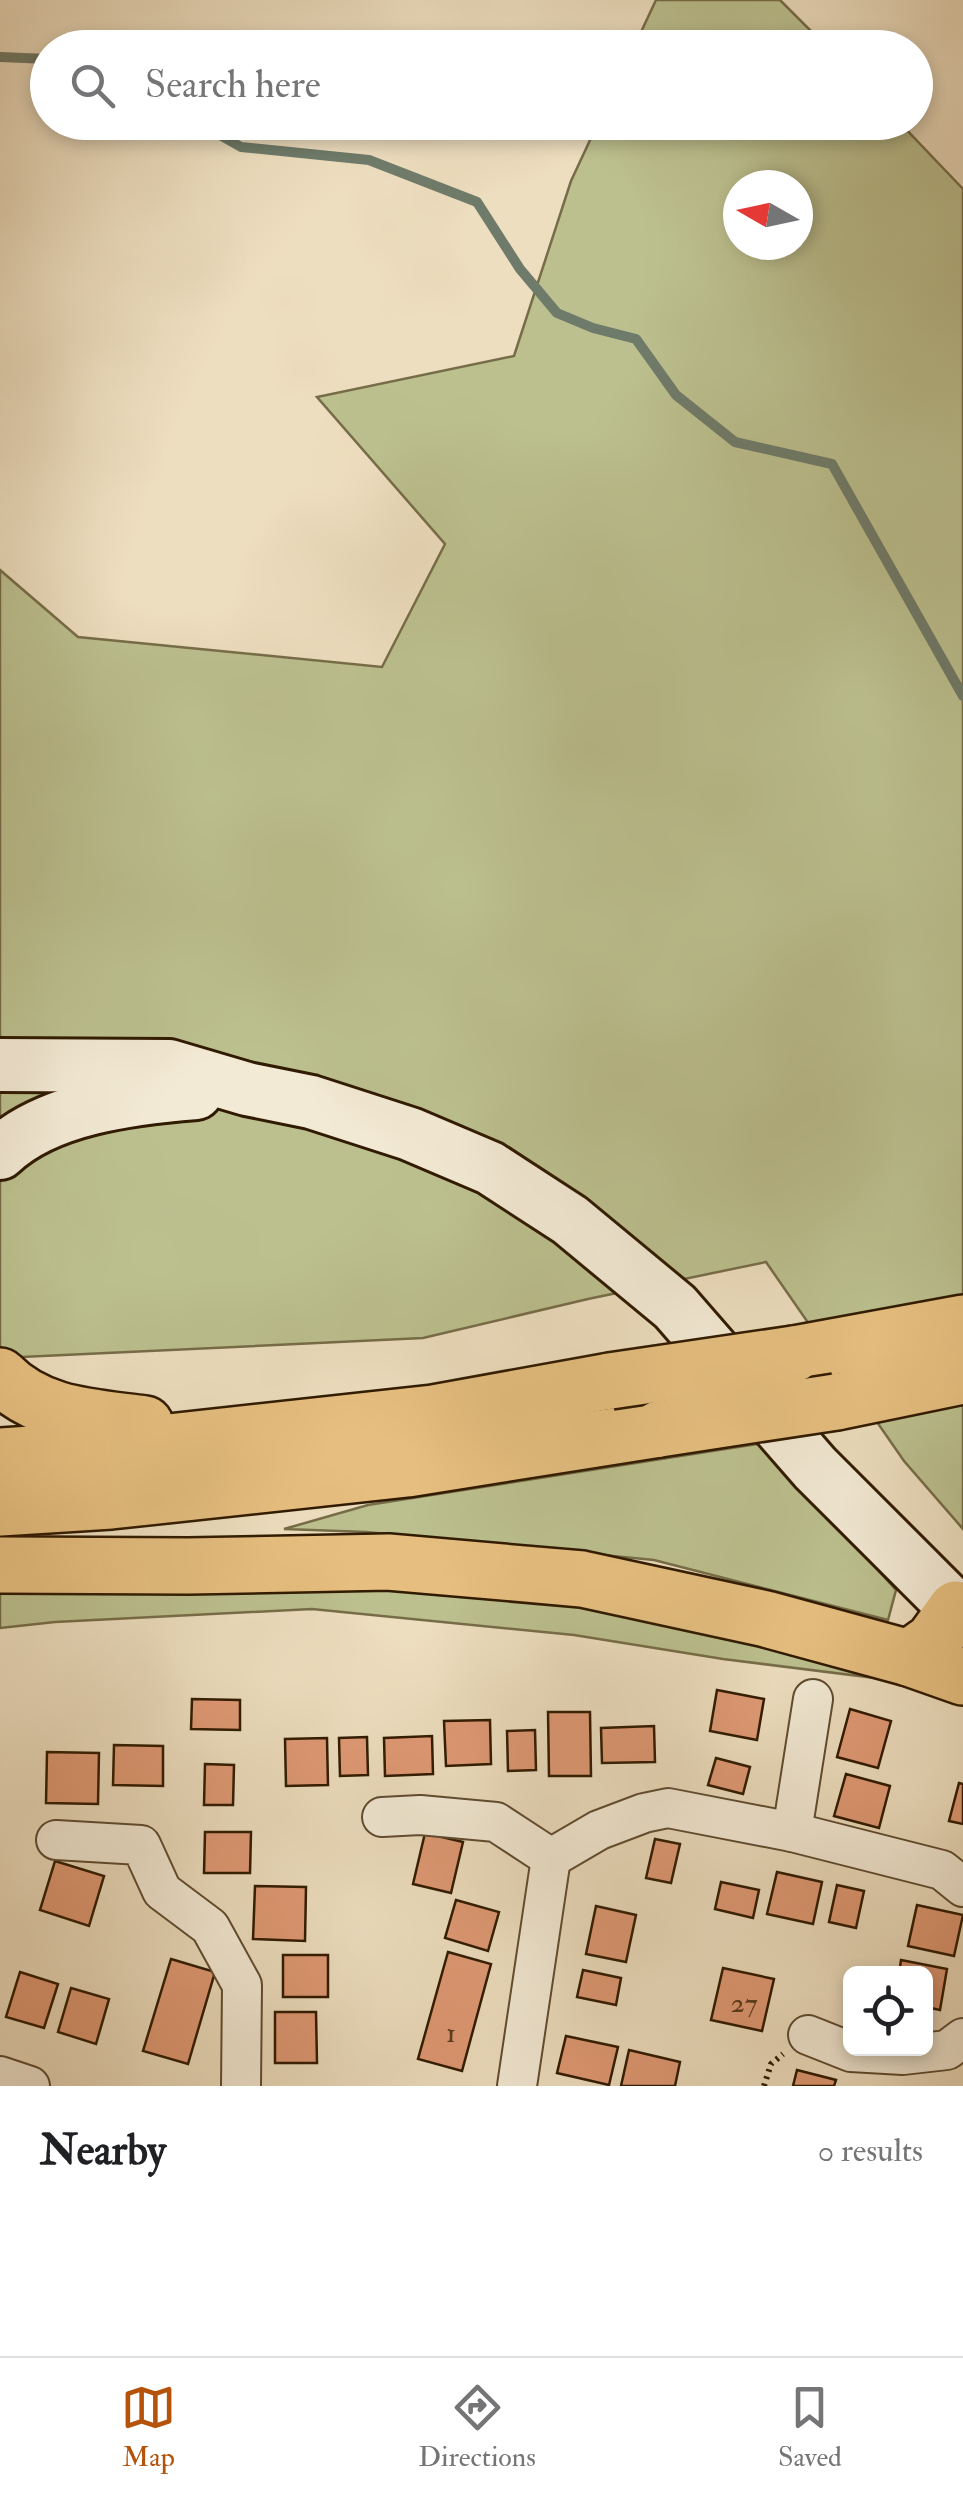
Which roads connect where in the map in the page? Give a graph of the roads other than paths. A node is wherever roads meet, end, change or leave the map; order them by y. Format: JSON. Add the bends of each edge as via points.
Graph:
{"nodes":[{"id":1,"x":0,"y":1064,"type":"edge"},
{"id":2,"x":247,"y":1089,"type":"junction"},
{"id":3,"x":0,"y":1153,"type":"edge"},
{"id":4,"x":963,"y":1323,"type":"edge"},
{"id":5,"x":0,"y":1376,"type":"edge"},
{"id":6,"x":963,"y":1376,"type":"edge"},
{"id":7,"x":229,"y":1436,"type":"junction"},
{"id":8,"x":0,"y":1456,"type":"edge"},
{"id":9,"x":0,"y":1508,"type":"edge"},
{"id":10,"x":0,"y":1565,"type":"edge"},
{"id":11,"x":959,"y":1612,"type":"edge"},
{"id":12,"x":909,"y":1658,"type":"junction"},
{"id":13,"x":963,"y":1677,"type":"edge"},
{"id":14,"x":813,"y":1699,"type":"dead end"},
{"id":15,"x":382,"y":1817,"type":"dead end"},
{"id":16,"x":792,"y":1832,"type":"junction"},
{"id":17,"x":56,"y":1840,"type":"dead end"},
{"id":18,"x":551,"y":1858,"type":"junction"},
{"id":19,"x":963,"y":1887,"type":"edge"},
{"id":20,"x":808,"y":2035,"type":"dead end"},
{"id":21,"x":963,"y":2038,"type":"edge"},
{"id":22,"x":0,"y":2076,"type":"edge"},
{"id":23,"x":30,"y":2086,"type":"edge"},
{"id":24,"x":241,"y":2086,"type":"edge"},
{"id":25,"x":518,"y":2086,"type":"edge"}],
"edges":[{"from":1,"to":2,"type":"main road","via":[[169,1066]]},
{"from":2,"to":3,"type":"main road","via":[[179,1094],[56,1118]]},
{"from":2,"to":11,"type":"main road","via":[[410,1134],[490,1168],[570,1220],[675,1308],[815,1468]]},
{"from":4,"to":7,"type":"highway","bridge":true,"via":[[432,1413]]},
{"from":5,"to":7,"type":"highway","via":[[46,1408]]},
{"from":6,"to":9,"type":"highway","bridge":true,"via":[[407,1469]]},
{"from":7,"to":8,"type":"highway"},
{"from":10,"to":12,"type":"highway","via":[[388,1562],[582,1579]]},
{"from":11,"to":12,"type":"highway"},
{"from":12,"to":13,"type":"highway"},
{"from":14,"to":16,"type":"street"},
{"from":15,"to":18,"type":"street","via":[[496,1822]]},
{"from":16,"to":18,"type":"street","via":[[668,1808],[600,1830]]},
{"from":16,"to":19,"type":"street","via":[[942,1870]]},
{"from":17,"to":24,"type":"street","via":[[141,1845],[162,1891],[210,1927],[242,1986]]},
{"from":18,"to":25,"type":"street"},
{"from":20,"to":21,"type":"street","via":[[852,2052],[904,2054],[948,2050]]},
{"from":22,"to":23,"type":"street"}]}
